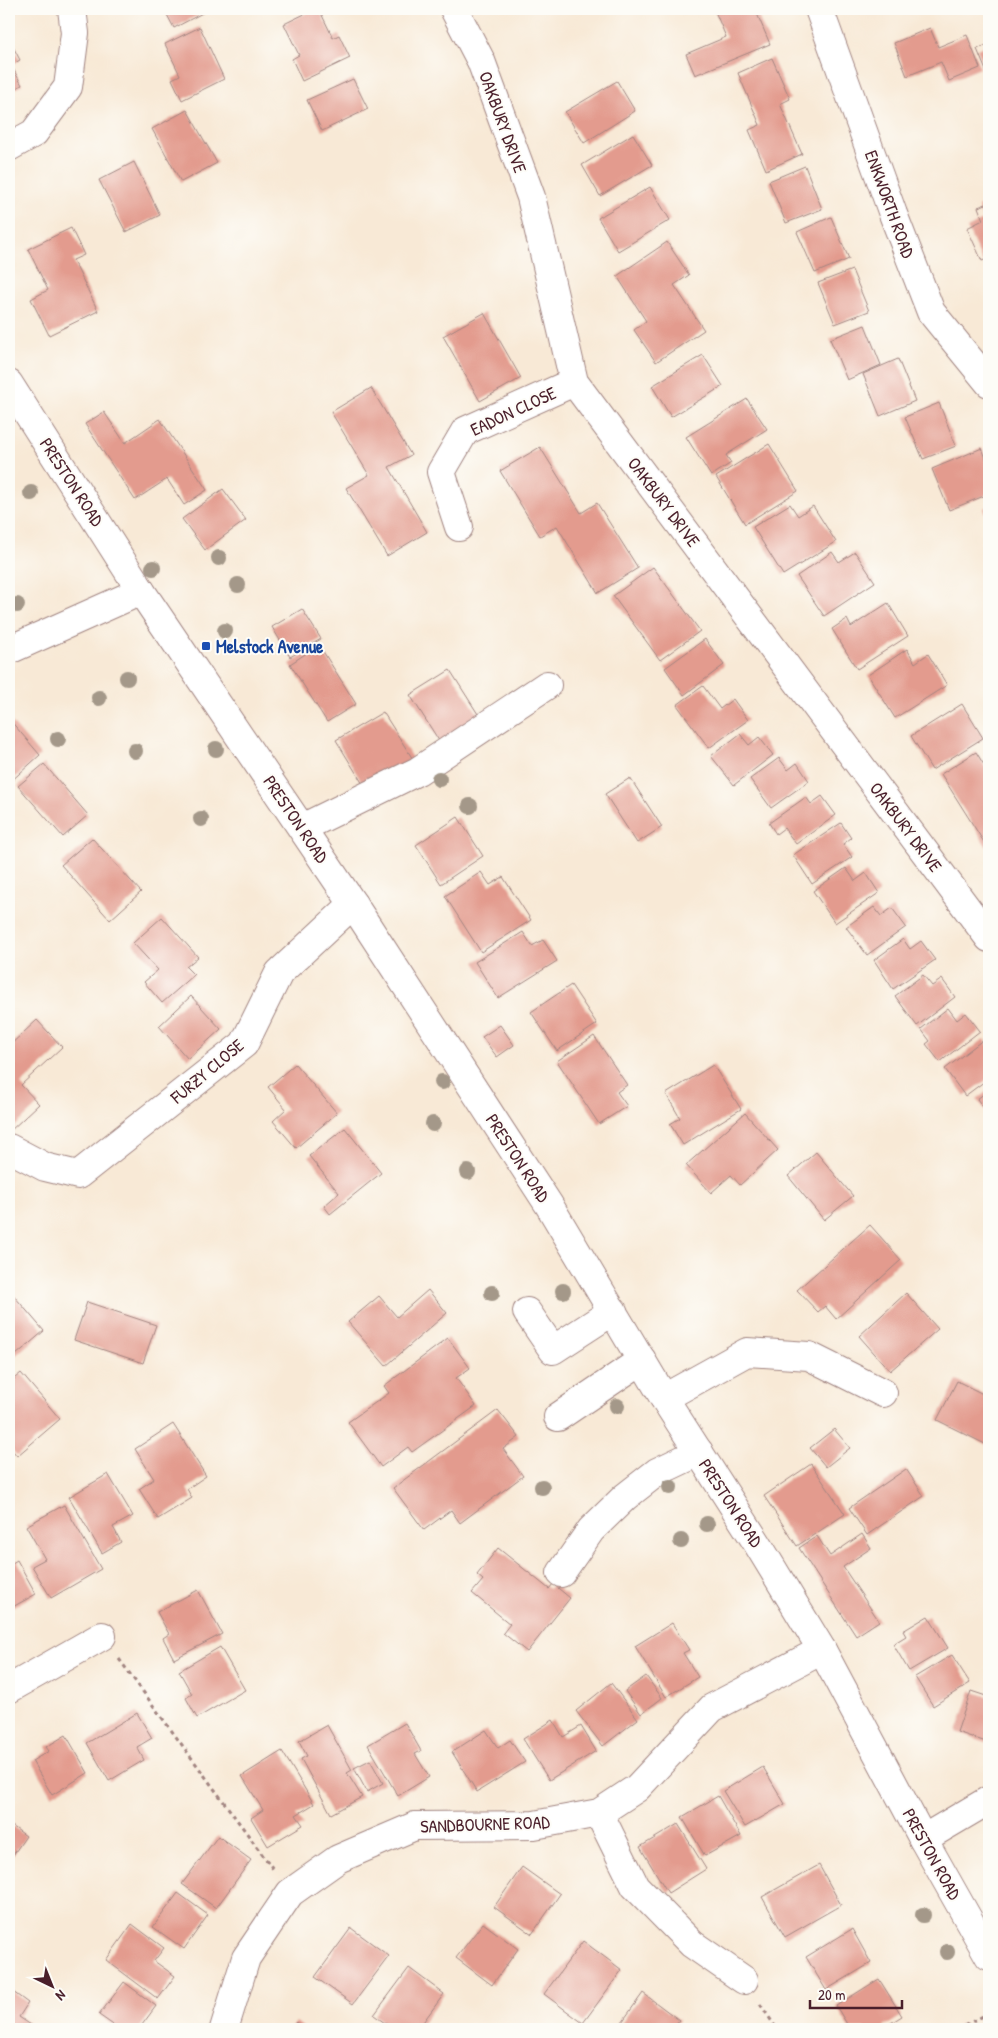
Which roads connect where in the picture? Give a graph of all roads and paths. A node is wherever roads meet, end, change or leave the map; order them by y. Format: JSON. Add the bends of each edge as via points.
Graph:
{"nodes":[{"id":1,"x":72,"y":9,"type":"edge"},
{"id":2,"x":454,"y":9,"type":"edge"},
{"id":3,"x":819,"y":9,"type":"edge"},
{"id":4,"x":9,"y":146,"type":"edge"},
{"id":5,"x":574,"y":382,"type":"junction"},
{"id":6,"x":989,"y":383,"type":"edge"},
{"id":7,"x":9,"y":384,"type":"edge"},
{"id":8,"x":459,"y":527,"type":"dead end"},
{"id":9,"x":141,"y":591,"type":"junction"},
{"id":10,"x":9,"y":650,"type":"edge"},
{"id":11,"x":547,"y":685,"type":"dead end"},
{"id":12,"x":302,"y":828,"type":"junction"},
{"id":13,"x":353,"y":904,"type":"junction"},
{"id":14,"x":981,"y":909,"type":"edge"},
{"id":15,"x":989,"y":938,"type":"edge"},
{"id":16,"x":9,"y":1148,"type":"edge"},
{"id":17,"x":613,"y":1311,"type":"junction"},
{"id":18,"x":527,"y":1312,"type":"dead end"},
{"id":19,"x":642,"y":1360,"type":"junction"},
{"id":20,"x":882,"y":1394,"type":"dead end"},
{"id":21,"x":664,"y":1398,"type":"junction"},
{"id":22,"x":558,"y":1417,"type":"dead end"},
{"id":23,"x":699,"y":1452,"type":"junction"},
{"id":24,"x":561,"y":1572,"type":"dead end"},
{"id":25,"x":102,"y":1636,"type":"joint"},
{"id":26,"x":822,"y":1650,"type":"junction"},
{"id":27,"x":9,"y":1689,"type":"edge"},
{"id":28,"x":989,"y":1800,"type":"edge"},
{"id":29,"x":599,"y":1813,"type":"junction"},
{"id":30,"x":923,"y":1839,"type":"junction"},
{"id":31,"x":290,"y":1893,"type":"junction"},
{"id":32,"x":989,"y":1956,"type":"edge"},
{"id":33,"x":744,"y":1980,"type":"dead end"},
{"id":34,"x":989,"y":2013,"type":"edge"},
{"id":35,"x":224,"y":2029,"type":"edge"},
{"id":36,"x":958,"y":2029,"type":"edge"}],
"edges":[{"from":1,"to":4,"type":"street","via":[[75,33],[68,87],[34,133]]},
{"from":2,"to":5,"type":"street","name":"OAKBURY DRIVE","via":[[481,61],[531,197]]},
{"from":3,"to":6,"type":"street","name":"ENKWORTH ROAD","via":[[932,312]]},
{"from":5,"to":8,"type":"street","name":"EADON CLOSE","via":[[465,431],[441,472]]},
{"from":5,"to":14,"type":"street","name":"OAKBURY DRIVE"},
{"from":7,"to":9,"type":"street","name":"PRESTON ROAD"},
{"from":9,"to":10,"type":"street"},
{"from":9,"to":12,"type":"street","name":"PRESTON ROAD"},
{"from":11,"to":12,"type":"street","via":[[418,771]]},
{"from":12,"to":13,"type":"street","name":"PRESTON ROAD"},
{"from":13,"to":16,"type":"street","name":"FURZY CLOSE","via":[[279,973],[244,1044],[78,1175],[46,1167]]},
{"from":13,"to":17,"type":"street","name":"PRESTON ROAD","via":[[549,1205]]},
{"from":14,"to":15,"type":"street","name":"OAKBURY DRIVE"},
{"from":17,"to":18,"type":"street","via":[[553,1350]]},
{"from":17,"to":19,"type":"street","name":"PRESTON ROAD"},
{"from":19,"to":21,"type":"street","name":"PRESTON ROAD"},
{"from":19,"to":22,"type":"street"},
{"from":20,"to":21,"type":"street","via":[[809,1356],[747,1352]]},
{"from":21,"to":23,"type":"street","name":"PRESTON ROAD"},
{"from":23,"to":24,"type":"street","via":[[657,1472],[625,1497],[591,1530]]},
{"from":23,"to":26,"type":"street","name":"PRESTON ROAD"},
{"from":25,"to":27,"type":"street"},
{"from":25,"to":31,"type":"path"},
{"from":26,"to":29,"type":"street","name":"SANDBOURNE ROAD","via":[[712,1708],[637,1788]]},
{"from":26,"to":30,"type":"street","name":"PRESTON ROAD"},
{"from":28,"to":30,"type":"street"},
{"from":29,"to":31,"type":"street","name":"SANDBOURNE ROAD","via":[[534,1825],[415,1826],[338,1859]]},
{"from":29,"to":33,"type":"street","via":[[634,1886],[692,1944]]},
{"from":30,"to":32,"type":"street","name":"PRESTON ROAD"},
{"from":31,"to":35,"type":"street","name":"SANDBOURNE ROAD","via":[[246,1958]]},
{"from":34,"to":36,"type":"path"}]}
